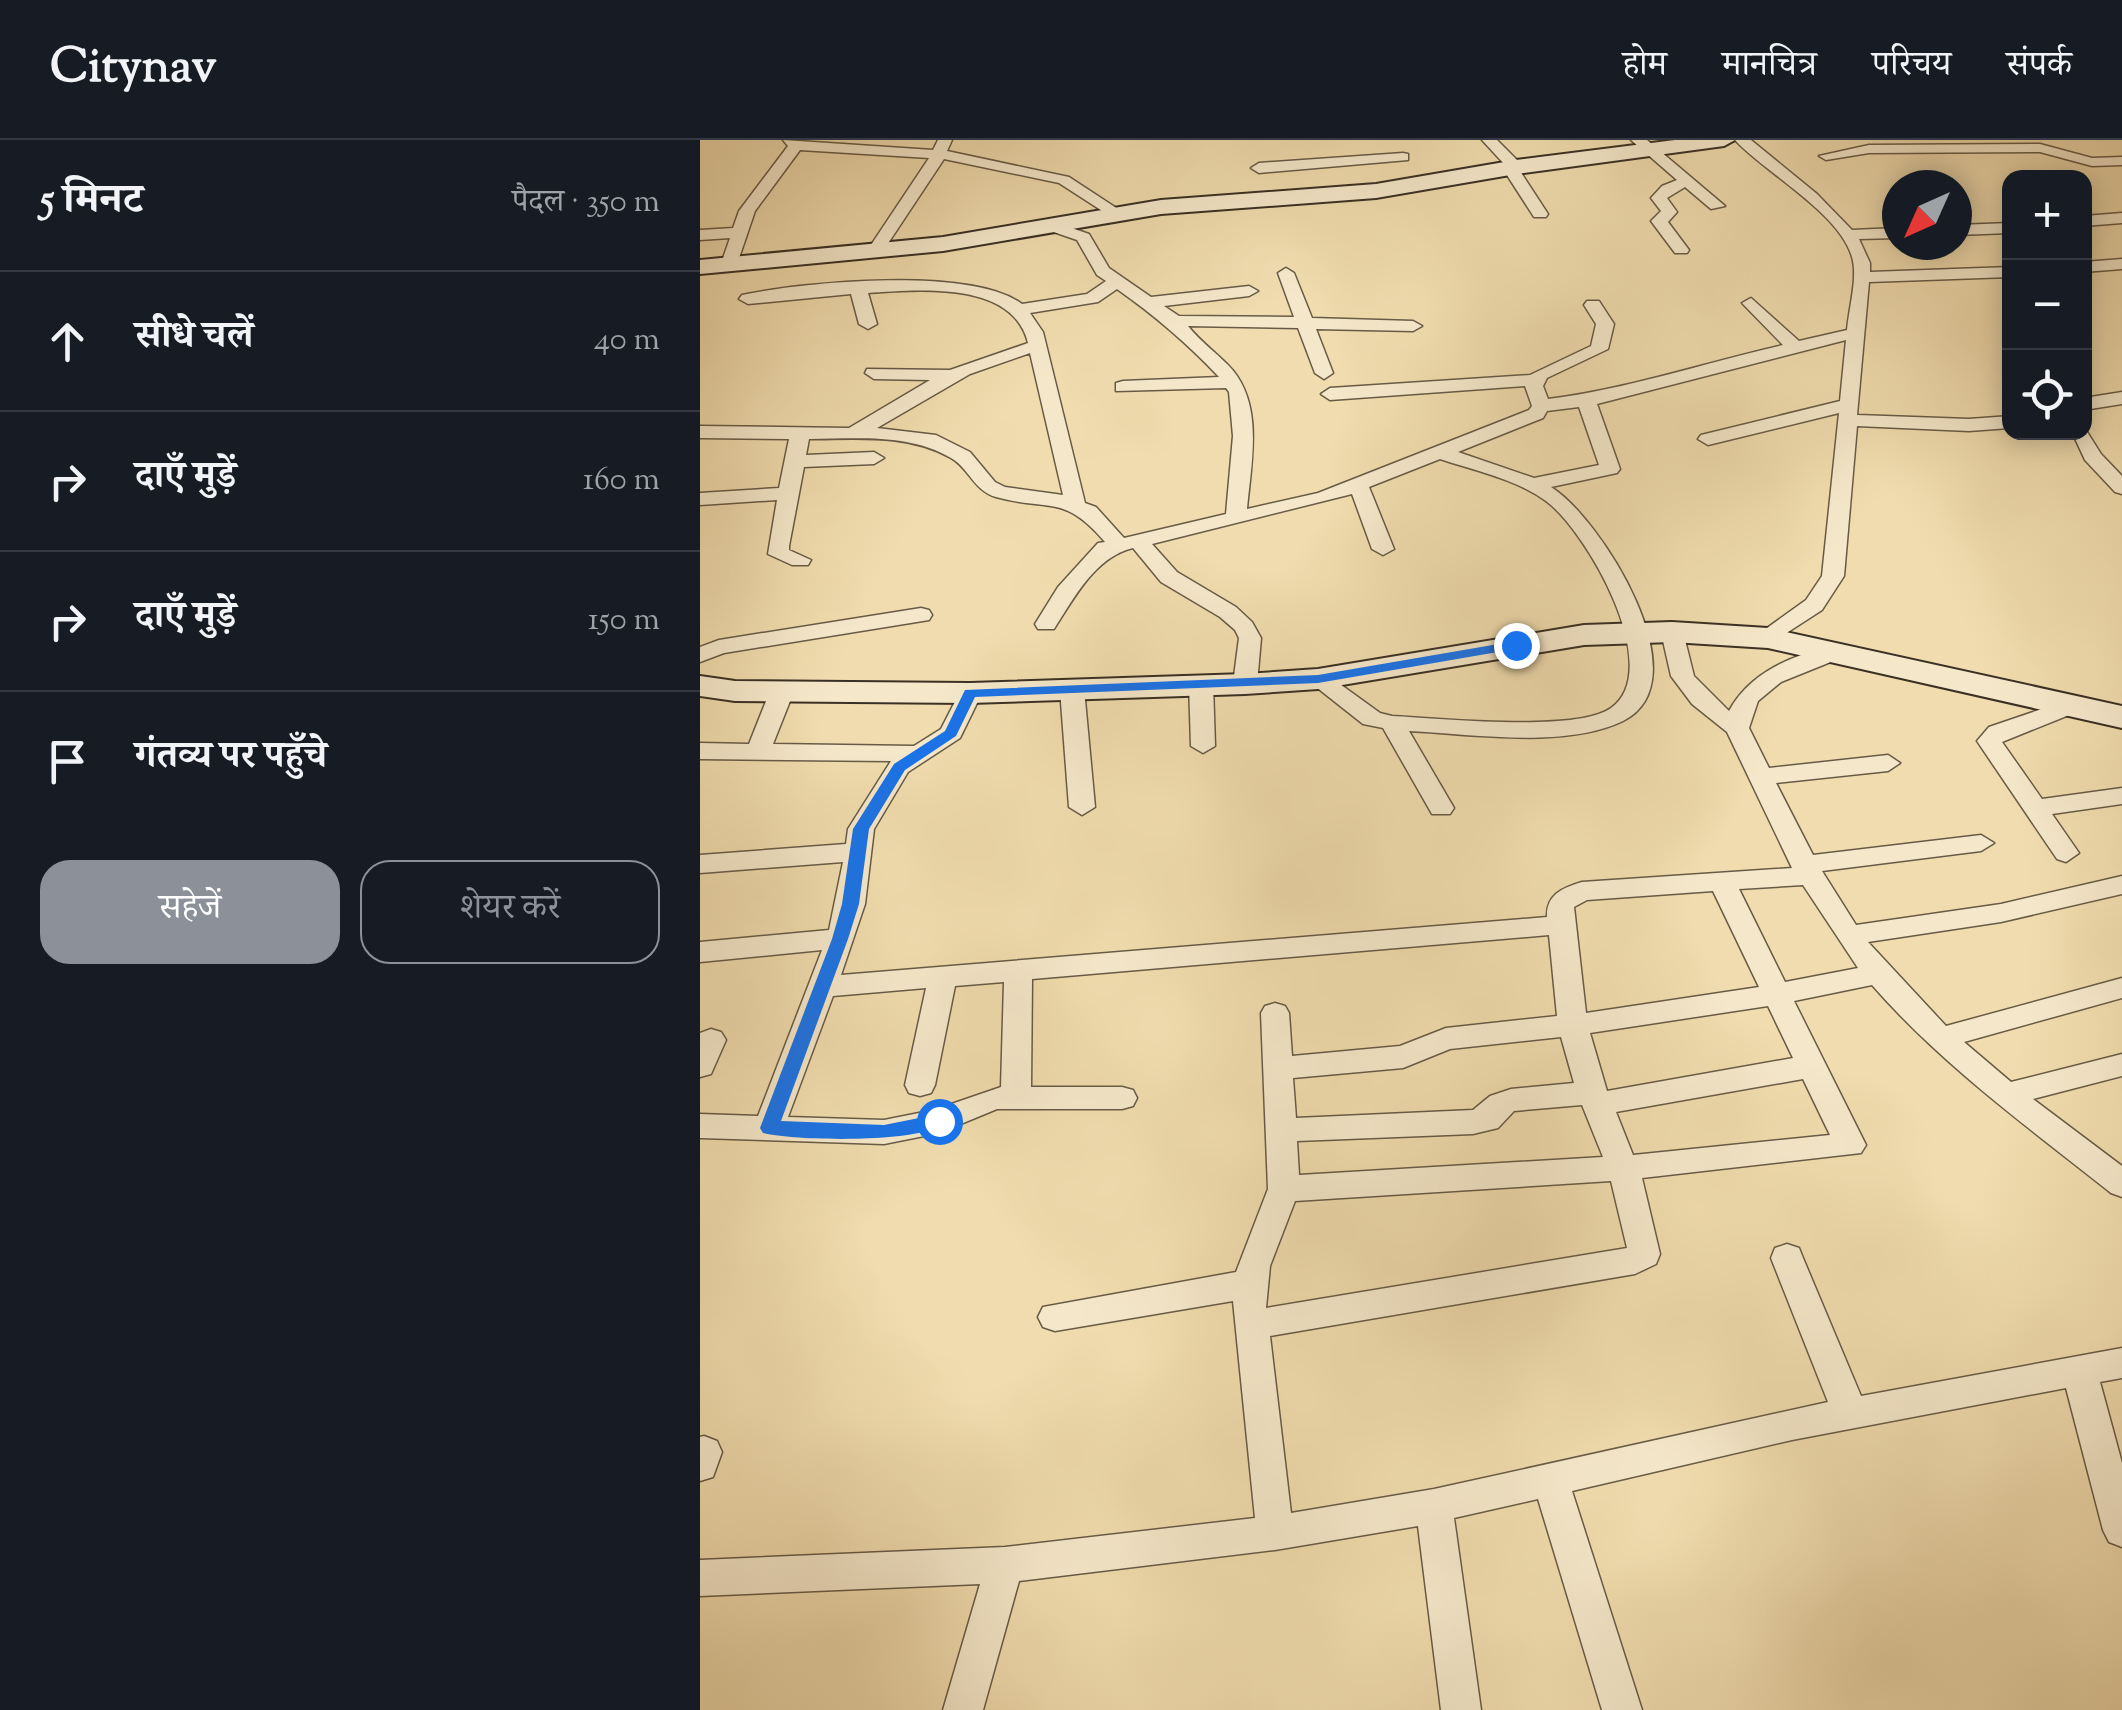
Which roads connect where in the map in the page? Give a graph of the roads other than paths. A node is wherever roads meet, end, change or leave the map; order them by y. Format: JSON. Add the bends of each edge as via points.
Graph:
{"nodes":[{"id":1,"x":1390,"y":140,"type":"edge"},
{"id":2,"x":1489,"y":140,"type":"edge"},
{"id":3,"x":1724,"y":140,"type":"edge"},
{"id":4,"x":1742,"y":140,"type":"edge"},
{"id":5,"x":2082,"y":140,"type":"edge"},
{"id":6,"x":793,"y":142,"type":"edge"},
{"id":7,"x":1643,"y":145,"type":"edge"},
{"id":8,"x":942,"y":147,"type":"edge"},
{"id":9,"x":1826,"y":156,"type":"dead end"},
{"id":10,"x":1403,"y":157,"type":"junction"},
{"id":11,"x":2104,"y":162,"type":"junction"},
{"id":12,"x":2122,"y":162,"type":"edge"},
{"id":13,"x":1259,"y":168,"type":"dead end"},
{"id":14,"x":1514,"y":168,"type":"junction"},
{"id":15,"x":1685,"y":182,"type":"junction"},
{"id":16,"x":1424,"y":185,"type":"junction"},
{"id":17,"x":1717,"y":206,"type":"dead end"},
{"id":18,"x":1116,"y":212,"type":"junction"},
{"id":19,"x":1540,"y":214,"type":"dead end"},
{"id":20,"x":2122,"y":218,"type":"edge"},
{"id":21,"x":2092,"y":220,"type":"edge"},
{"id":22,"x":1048,"y":225,"type":"junction"},
{"id":23,"x":1972,"y":231,"type":"edge"},
{"id":24,"x":738,"y":232,"type":"junction"},
{"id":25,"x":2002,"y":232,"type":"edge"},
{"id":26,"x":1882,"y":234,"type":"edge"},
{"id":27,"x":1848,"y":235,"type":"junction"},
{"id":28,"x":700,"y":236,"type":"edge"},
{"id":29,"x":1681,"y":250,"type":"dead end"},
{"id":30,"x":875,"y":251,"type":"junction"},
{"id":31,"x":729,"y":264,"type":"junction"},
{"id":32,"x":2122,"y":264,"type":"edge"},
{"id":33,"x":2092,"y":266,"type":"edge"},
{"id":34,"x":700,"y":267,"type":"edge"},
{"id":35,"x":2002,"y":272,"type":"edge"},
{"id":36,"x":1286,"y":273,"type":"dead end"},
{"id":37,"x":1860,"y":277,"type":"junction"},
{"id":38,"x":1116,"y":282,"type":"junction"},
{"id":39,"x":858,"y":288,"type":"junction"},
{"id":40,"x":1250,"y":292,"type":"dead end"},
{"id":41,"x":748,"y":299,"type":"dead end"},
{"id":42,"x":1152,"y":302,"type":"junction"},
{"id":43,"x":1751,"y":303,"type":"dead end"},
{"id":44,"x":1593,"y":305,"type":"dead end"},
{"id":45,"x":1018,"y":310,"type":"junction"},
{"id":46,"x":1307,"y":321,"type":"junction"},
{"id":47,"x":1175,"y":322,"type":"junction"},
{"id":48,"x":868,"y":324,"type":"dead end"},
{"id":49,"x":1413,"y":326,"type":"dead end"},
{"id":50,"x":1855,"y":334,"type":"junction"},
{"id":51,"x":1036,"y":346,"type":"junction"},
{"id":52,"x":1795,"y":347,"type":"junction"},
{"id":53,"x":874,"y":373,"type":"dead end"},
{"id":54,"x":1324,"y":373,"type":"dead end"},
{"id":55,"x":950,"y":374,"type":"junction"},
{"id":56,"x":1535,"y":380,"type":"junction"},
{"id":57,"x":1231,"y":382,"type":"junction"},
{"id":58,"x":1123,"y":387,"type":"dead end"},
{"id":59,"x":1330,"y":394,"type":"dead end"},
{"id":60,"x":2122,"y":398,"type":"edge"},
{"id":61,"x":1586,"y":400,"type":"junction"},
{"id":62,"x":2092,"y":403,"type":"edge"},
{"id":63,"x":1540,"y":406,"type":"junction"},
{"id":64,"x":1848,"y":412,"type":"junction"},
{"id":65,"x":2002,"y":423,"type":"edge"},
{"id":66,"x":700,"y":432,"type":"edge"},
{"id":67,"x":800,"y":434,"type":"junction"},
{"id":68,"x":853,"y":434,"type":"junction"},
{"id":69,"x":1708,"y":439,"type":"dead end"},
{"id":70,"x":2085,"y":440,"type":"edge"},
{"id":71,"x":1442,"y":453,"type":"junction"},
{"id":72,"x":874,"y":458,"type":"dead end"},
{"id":73,"x":795,"y":462,"type":"junction"},
{"id":74,"x":1534,"y":484,"type":"junction"},
{"id":75,"x":1359,"y":487,"type":"junction"},
{"id":76,"x":2122,"y":488,"type":"edge"},
{"id":77,"x":789,"y":492,"type":"junction"},
{"id":78,"x":700,"y":499,"type":"edge"},
{"id":79,"x":1075,"y":505,"type":"junction"},
{"id":80,"x":1236,"y":520,"type":"junction"},
{"id":81,"x":1128,"y":543,"type":"junction"},
{"id":82,"x":1383,"y":549,"type":"dead end"},
{"id":83,"x":800,"y":560,"type":"dead end"},
{"id":84,"x":921,"y":616,"type":"dead end"},
{"id":85,"x":1046,"y":624,"type":"dead end"},
{"id":86,"x":1636,"y":631,"type":"junction"},
{"id":87,"x":1672,"y":632,"type":"junction"},
{"id":88,"x":1768,"y":638,"type":"junction"},
{"id":89,"x":1835,"y":652,"type":"junction"},
{"id":90,"x":700,"y":655,"type":"edge"},
{"id":91,"x":1318,"y":679,"type":"junction"},
{"id":92,"x":1201,"y":684,"type":"junction"},
{"id":93,"x":1245,"y":684,"type":"junction"},
{"id":94,"x":700,"y":686,"type":"edge"},
{"id":95,"x":1072,"y":689,"type":"junction"},
{"id":96,"x":782,"y":691,"type":"junction"},
{"id":97,"x":970,"y":693,"type":"junction"},
{"id":98,"x":2071,"y":706,"type":"junction"},
{"id":99,"x":2122,"y":718,"type":"edge"},
{"id":100,"x":1392,"y":723,"type":"junction"},
{"id":101,"x":1737,"y":728,"type":"junction"},
{"id":102,"x":1203,"y":746,"type":"dead end"},
{"id":103,"x":700,"y":751,"type":"edge"},
{"id":104,"x":758,"y":752,"type":"junction"},
{"id":105,"x":916,"y":754,"type":"junction"},
{"id":106,"x":1888,"y":763,"type":"dead end"},
{"id":107,"x":1761,"y":778,"type":"junction"},
{"id":108,"x":2122,"y":796,"type":"edge"},
{"id":109,"x":1082,"y":807,"type":"dead end"},
{"id":110,"x":1441,"y":808,"type":"dead end"},
{"id":111,"x":2036,"y":808,"type":"junction"},
{"id":112,"x":1981,"y":843,"type":"dead end"},
{"id":113,"x":856,"y":852,"type":"junction"},
{"id":114,"x":2066,"y":853,"type":"dead end"},
{"id":115,"x":700,"y":864,"type":"edge"},
{"id":116,"x":1806,"y":870,"type":"junction"},
{"id":117,"x":1723,"y":884,"type":"junction"},
{"id":118,"x":2122,"y":885,"type":"edge"},
{"id":119,"x":1559,"y":925,"type":"junction"},
{"id":120,"x":1850,"y":934,"type":"junction"},
{"id":121,"x":840,"y":939,"type":"junction"},
{"id":122,"x":700,"y":952,"type":"edge"},
{"id":123,"x":1018,"y":969,"type":"junction"},
{"id":124,"x":1878,"y":974,"type":"junction"},
{"id":125,"x":943,"y":976,"type":"junction"},
{"id":126,"x":822,"y":987,"type":"junction"},
{"id":127,"x":2122,"y":988,"type":"edge"},
{"id":128,"x":1776,"y":994,"type":"junction"},
{"id":129,"x":1275,"y":1013,"type":"dead end"},
{"id":130,"x":1572,"y":1025,"type":"junction"},
{"id":131,"x":1942,"y":1038,"type":"junction"},
{"id":132,"x":2122,"y":1065,"type":"edge"},
{"id":133,"x":1812,"y":1066,"type":"junction"},
{"id":134,"x":1277,"y":1068,"type":"junction"},
{"id":135,"x":920,"y":1085,"type":"dead end"},
{"id":136,"x":2007,"y":1094,"type":"junction"},
{"id":137,"x":1016,"y":1096,"type":"junction"},
{"id":138,"x":1122,"y":1098,"type":"dead end"},
{"id":139,"x":1595,"y":1099,"type":"junction"},
{"id":140,"x":700,"y":1126,"type":"edge"},
{"id":141,"x":769,"y":1128,"type":"junction"},
{"id":142,"x":1280,"y":1130,"type":"junction"},
{"id":143,"x":1623,"y":1168,"type":"junction"},
{"id":144,"x":2122,"y":1184,"type":"edge"},
{"id":145,"x":1280,"y":1199,"type":"junction"},
{"id":146,"x":1787,"y":1258,"type":"dead end"},
{"id":147,"x":1250,"y":1284,"type":"junction"},
{"id":148,"x":1055,"y":1317,"type":"dead end"},
{"id":149,"x":1251,"y":1325,"type":"junction"},
{"id":150,"x":2122,"y":1362,"type":"edge"},
{"id":151,"x":2079,"y":1371,"type":"junction"},
{"id":152,"x":1851,"y":1414,"type":"junction"},
{"id":153,"x":1551,"y":1481,"type":"junction"},
{"id":154,"x":1434,"y":1506,"type":"junction"},
{"id":155,"x":2122,"y":1530,"type":"edge"},
{"id":156,"x":1275,"y":1534,"type":"junction"},
{"id":157,"x":1006,"y":1565,"type":"junction"},
{"id":158,"x":700,"y":1578,"type":"edge"},
{"id":159,"x":964,"y":1710,"type":"edge"},
{"id":160,"x":1461,"y":1710,"type":"edge"},
{"id":161,"x":1622,"y":1710,"type":"edge"}],
"edges":[{"from":1,"to":10,"type":"street"},
{"from":2,"to":14,"type":"street"},
{"from":3,"to":7,"type":"street"},
{"from":4,"to":27,"type":"street"},
{"from":5,"to":11,"type":"street"},
{"from":6,"to":8,"type":"street"},
{"from":6,"to":24,"type":"street"},
{"from":7,"to":14,"type":"street"},
{"from":7,"to":15,"type":"street"},
{"from":8,"to":18,"type":"street","via":[[1048,174]]},
{"from":8,"to":30,"type":"street"},
{"from":9,"to":11,"type":"street","via":[[1870,149],[2040,148]]},
{"from":10,"to":13,"type":"street"},
{"from":10,"to":16,"type":"street"},
{"from":11,"to":12,"type":"street"},
{"from":14,"to":16,"type":"street"},
{"from":14,"to":19,"type":"street"},
{"from":15,"to":17,"type":"street"},
{"from":15,"to":29,"type":"street","via":[[1660,198],[1669,212],[1659,221]]},
{"from":16,"to":18,"type":"street"},
{"from":18,"to":22,"type":"street"},
{"from":20,"to":21,"type":"street"},
{"from":22,"to":30,"type":"street"},
{"from":22,"to":38,"type":"street","via":[[1083,237]]},
{"from":23,"to":25,"type":"street"},
{"from":24,"to":28,"type":"street"},
{"from":24,"to":31,"type":"street"},
{"from":26,"to":27,"type":"street"},
{"from":27,"to":37,"type":"street","via":[[1861,254]]},
{"from":30,"to":31,"type":"street"},
{"from":31,"to":34,"type":"street"},
{"from":32,"to":33,"type":"street"},
{"from":35,"to":37,"type":"street"},
{"from":36,"to":46,"type":"street"},
{"from":37,"to":50,"type":"street"},
{"from":38,"to":42,"type":"street"},
{"from":38,"to":45,"type":"street","via":[[1099,296]]},
{"from":39,"to":41,"type":"street"},
{"from":39,"to":45,"type":"street","via":[[986,295]]},
{"from":39,"to":48,"type":"street"},
{"from":40,"to":42,"type":"street"},
{"from":42,"to":47,"type":"street"},
{"from":43,"to":52,"type":"street"},
{"from":44,"to":56,"type":"street","via":[[1605,324],[1599,350]]},
{"from":45,"to":51,"type":"street"},
{"from":46,"to":47,"type":"street"},
{"from":46,"to":49,"type":"street"},
{"from":46,"to":54,"type":"street"},
{"from":47,"to":57,"type":"street"},
{"from":50,"to":52,"type":"street"},
{"from":50,"to":64,"type":"street"},
{"from":51,"to":55,"type":"street","via":[[989,356]]},
{"from":51,"to":79,"type":"street"},
{"from":52,"to":61,"type":"street"},
{"from":53,"to":55,"type":"street"},
{"from":55,"to":68,"type":"street"},
{"from":56,"to":59,"type":"street"},
{"from":56,"to":63,"type":"street"},
{"from":57,"to":58,"type":"street"},
{"from":57,"to":80,"type":"street","via":[[1242,436]]},
{"from":60,"to":62,"type":"street"},
{"from":61,"to":63,"type":"street"},
{"from":61,"to":74,"type":"street","via":[[1612,466]]},
{"from":63,"to":71,"type":"street","via":[[1536,414]]},
{"from":64,"to":65,"type":"street"},
{"from":64,"to":69,"type":"street"},
{"from":64,"to":88,"type":"street","via":[[1834,576],[1814,605]]},
{"from":66,"to":67,"type":"street"},
{"from":67,"to":68,"type":"street"},
{"from":67,"to":73,"type":"street"},
{"from":68,"to":79,"type":"street","via":[[929,439],[963,456],[1000,492]]},
{"from":70,"to":76,"type":"street"},
{"from":71,"to":74,"type":"street"},
{"from":71,"to":75,"type":"street"},
{"from":72,"to":73,"type":"street"},
{"from":73,"to":77,"type":"street"},
{"from":74,"to":86,"type":"street","via":[[1584,524]]},
{"from":75,"to":80,"type":"street"},
{"from":75,"to":82,"type":"street"},
{"from":77,"to":78,"type":"street"},
{"from":77,"to":83,"type":"street","via":[[779,554]]},
{"from":79,"to":81,"type":"street"},
{"from":80,"to":81,"type":"street"},
{"from":81,"to":85,"type":"street","via":[[1100,552]]},
{"from":81,"to":93,"type":"street","via":[[1244,627],[1250,638]]},
{"from":84,"to":90,"type":"street","via":[[718,646]]},
{"from":86,"to":87,"type":"street"},
{"from":86,"to":91,"type":"street"},
{"from":86,"to":100,"type":"street","via":[[1641,691],[1618,715],[1572,726]]},
{"from":87,"to":88,"type":"street"},
{"from":87,"to":101,"type":"street","via":[[1685,681]]},
{"from":88,"to":89,"type":"street"},
{"from":89,"to":98,"type":"street"},
{"from":89,"to":101,"type":"street","via":[[1761,683],[1744,698]]},
{"from":91,"to":93,"type":"street"},
{"from":91,"to":100,"type":"street","via":[[1372,719]]},
{"from":92,"to":93,"type":"street"},
{"from":92,"to":95,"type":"street"},
{"from":92,"to":102,"type":"street"},
{"from":94,"to":96,"type":"street"},
{"from":95,"to":97,"type":"street"},
{"from":95,"to":109,"type":"street"},
{"from":96,"to":97,"type":"street"},
{"from":96,"to":104,"type":"street"},
{"from":97,"to":105,"type":"street","via":[[951,733]]},
{"from":98,"to":99,"type":"street"},
{"from":98,"to":111,"type":"street","via":[[1989,741]]},
{"from":100,"to":110,"type":"street"},
{"from":101,"to":107,"type":"street"},
{"from":103,"to":104,"type":"street"},
{"from":104,"to":105,"type":"street"},
{"from":105,"to":113,"type":"street","via":[[871,810]]},
{"from":106,"to":107,"type":"street"},
{"from":107,"to":116,"type":"street"},
{"from":108,"to":111,"type":"street"},
{"from":111,"to":114,"type":"street"},
{"from":112,"to":116,"type":"street"},
{"from":113,"to":115,"type":"street"},
{"from":113,"to":121,"type":"street"},
{"from":116,"to":117,"type":"street"},
{"from":116,"to":120,"type":"street"},
{"from":117,"to":119,"type":"street","via":[[1582,890],[1560,903]]},
{"from":117,"to":128,"type":"street"},
{"from":118,"to":120,"type":"street","via":[[2000,914]]},
{"from":119,"to":123,"type":"street"},
{"from":119,"to":130,"type":"street"},
{"from":120,"to":124,"type":"street"},
{"from":121,"to":122,"type":"street"},
{"from":121,"to":126,"type":"street"},
{"from":123,"to":125,"type":"street"},
{"from":123,"to":137,"type":"street"},
{"from":124,"to":128,"type":"street"},
{"from":124,"to":131,"type":"street"},
{"from":125,"to":126,"type":"street"},
{"from":125,"to":135,"type":"street"},
{"from":126,"to":141,"type":"street"},
{"from":127,"to":131,"type":"street"},
{"from":128,"to":130,"type":"street"},
{"from":128,"to":133,"type":"street"},
{"from":129,"to":134,"type":"street"},
{"from":130,"to":134,"type":"street","via":[[1446,1039],[1403,1057]]},
{"from":130,"to":139,"type":"street"},
{"from":131,"to":136,"type":"street"},
{"from":132,"to":136,"type":"street"},
{"from":133,"to":139,"type":"street"},
{"from":133,"to":143,"type":"street","via":[[1850,1145]]},
{"from":134,"to":142,"type":"street"},
{"from":136,"to":144,"type":"street"},
{"from":137,"to":138,"type":"street"},
{"from":137,"to":141,"type":"street","via":[[913,1129]]},
{"from":139,"to":142,"type":"street","via":[[1511,1100],[1487,1120],[1473,1122]]},
{"from":139,"to":143,"type":"street"},
{"from":140,"to":141,"type":"street"},
{"from":142,"to":145,"type":"street"},
{"from":143,"to":145,"type":"street"},
{"from":143,"to":149,"type":"street","via":[[1644,1242],[1644,1254],[1635,1260]]},
{"from":145,"to":147,"type":"street"},
{"from":146,"to":152,"type":"street"},
{"from":147,"to":148,"type":"street"},
{"from":147,"to":149,"type":"street"},
{"from":149,"to":156,"type":"street"},
{"from":150,"to":151,"type":"street"},
{"from":151,"to":152,"type":"street"},
{"from":151,"to":155,"type":"street"},
{"from":152,"to":153,"type":"street"},
{"from":153,"to":154,"type":"street"},
{"from":153,"to":161,"type":"street"},
{"from":154,"to":156,"type":"street"},
{"from":154,"to":160,"type":"street"},
{"from":156,"to":157,"type":"street"},
{"from":157,"to":158,"type":"street"},
{"from":157,"to":159,"type":"street"}]}
